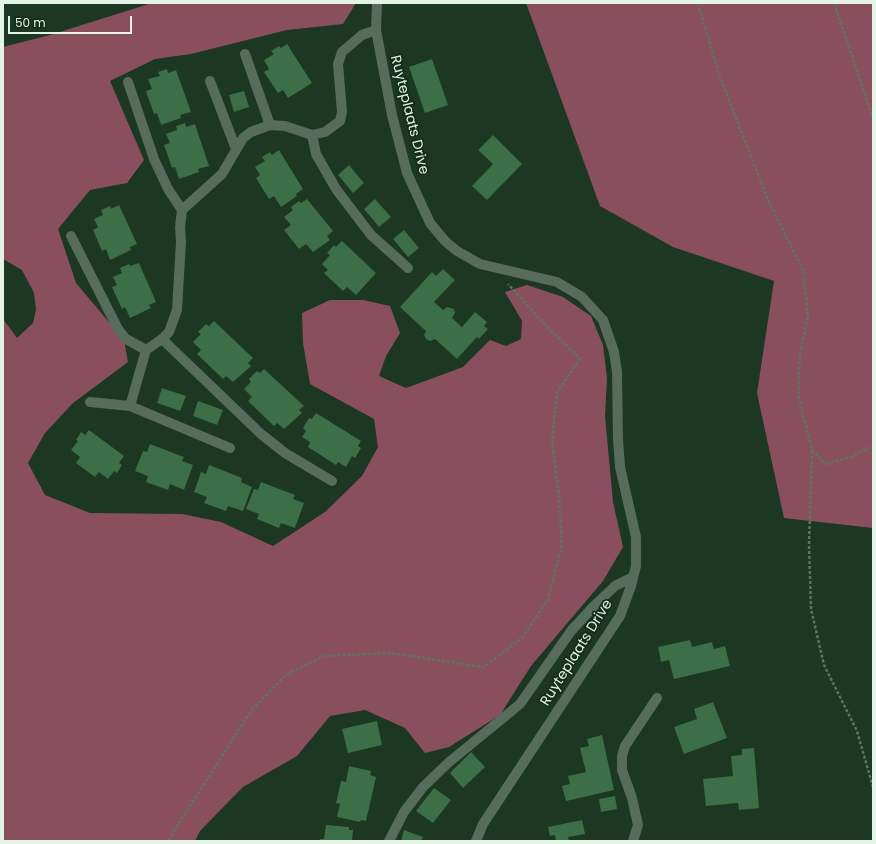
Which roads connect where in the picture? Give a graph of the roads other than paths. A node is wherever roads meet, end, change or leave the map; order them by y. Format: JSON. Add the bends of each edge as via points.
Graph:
{"nodes":[{"id":1,"x":377,"y":3,"type":"edge"},
{"id":2,"x":376,"y":30,"type":"junction"},
{"id":3,"x":245,"y":54,"type":"dead end"},
{"id":4,"x":128,"y":82,"type":"dead end"},
{"id":5,"x":210,"y":82,"type":"dead end"},
{"id":6,"x":270,"y":125,"type":"junction"},
{"id":7,"x":312,"y":136,"type":"junction"},
{"id":8,"x":236,"y":149,"type":"junction"},
{"id":9,"x":182,"y":210,"type":"junction"},
{"id":10,"x":71,"y":236,"type":"dead end"},
{"id":11,"x":408,"y":268,"type":"dead end"},
{"id":12,"x":162,"y":339,"type":"junction"},
{"id":13,"x":146,"y":350,"type":"junction"},
{"id":14,"x":90,"y":402,"type":"dead end"},
{"id":15,"x":130,"y":406,"type":"junction"},
{"id":16,"x":230,"y":448,"type":"dead end"},
{"id":17,"x":332,"y":481,"type":"dead end"},
{"id":18,"x":633,"y":577,"type":"junction"},
{"id":19,"x":657,"y":698,"type":"dead end"},
{"id":20,"x":389,"y":841,"type":"edge"},
{"id":21,"x":476,"y":841,"type":"edge"},
{"id":22,"x":633,"y":841,"type":"edge"}],
"edges":[{"from":1,"to":2,"type":"street","name":"Ruyteplaats Drive"},
{"from":2,"to":7,"type":"street","via":[[362,35],[342,52],[338,64],[342,112],[340,121],[325,132]]},
{"from":2,"to":18,"type":"street","name":"Ruyteplaats Drive","via":[[407,173],[430,223],[445,240],[467,257],[493,267],[568,287],[582,297],[603,320],[614,352],[617,372],[620,467],[636,537],[636,566]]},
{"from":3,"to":6,"type":"street"},
{"from":4,"to":9,"type":"street","via":[[154,159],[168,189]]},
{"from":5,"to":8,"type":"street"},
{"from":6,"to":7,"type":"street","via":[[285,126]]},
{"from":6,"to":8,"type":"street","via":[[251,132],[243,138]]},
{"from":7,"to":11,"type":"street","via":[[316,154],[336,190],[371,235]]},
{"from":8,"to":9,"type":"street","via":[[222,174]]},
{"from":9,"to":12,"type":"street","via":[[178,310],[170,332]]},
{"from":10,"to":13,"type":"street","via":[[118,329],[126,339]]},
{"from":12,"to":13,"type":"street"},
{"from":12,"to":17,"type":"street","via":[[261,434]]},
{"from":13,"to":15,"type":"street"},
{"from":14,"to":15,"type":"street"},
{"from":15,"to":16,"type":"street"},
{"from":18,"to":20,"type":"street","via":[[615,586],[571,631],[520,704],[423,787],[409,805]]},
{"from":18,"to":21,"type":"street","name":"Ruyteplaats Drive","via":[[620,616],[483,824]]},
{"from":19,"to":22,"type":"street","via":[[625,746],[622,756],[622,770],[638,825]]}]}
